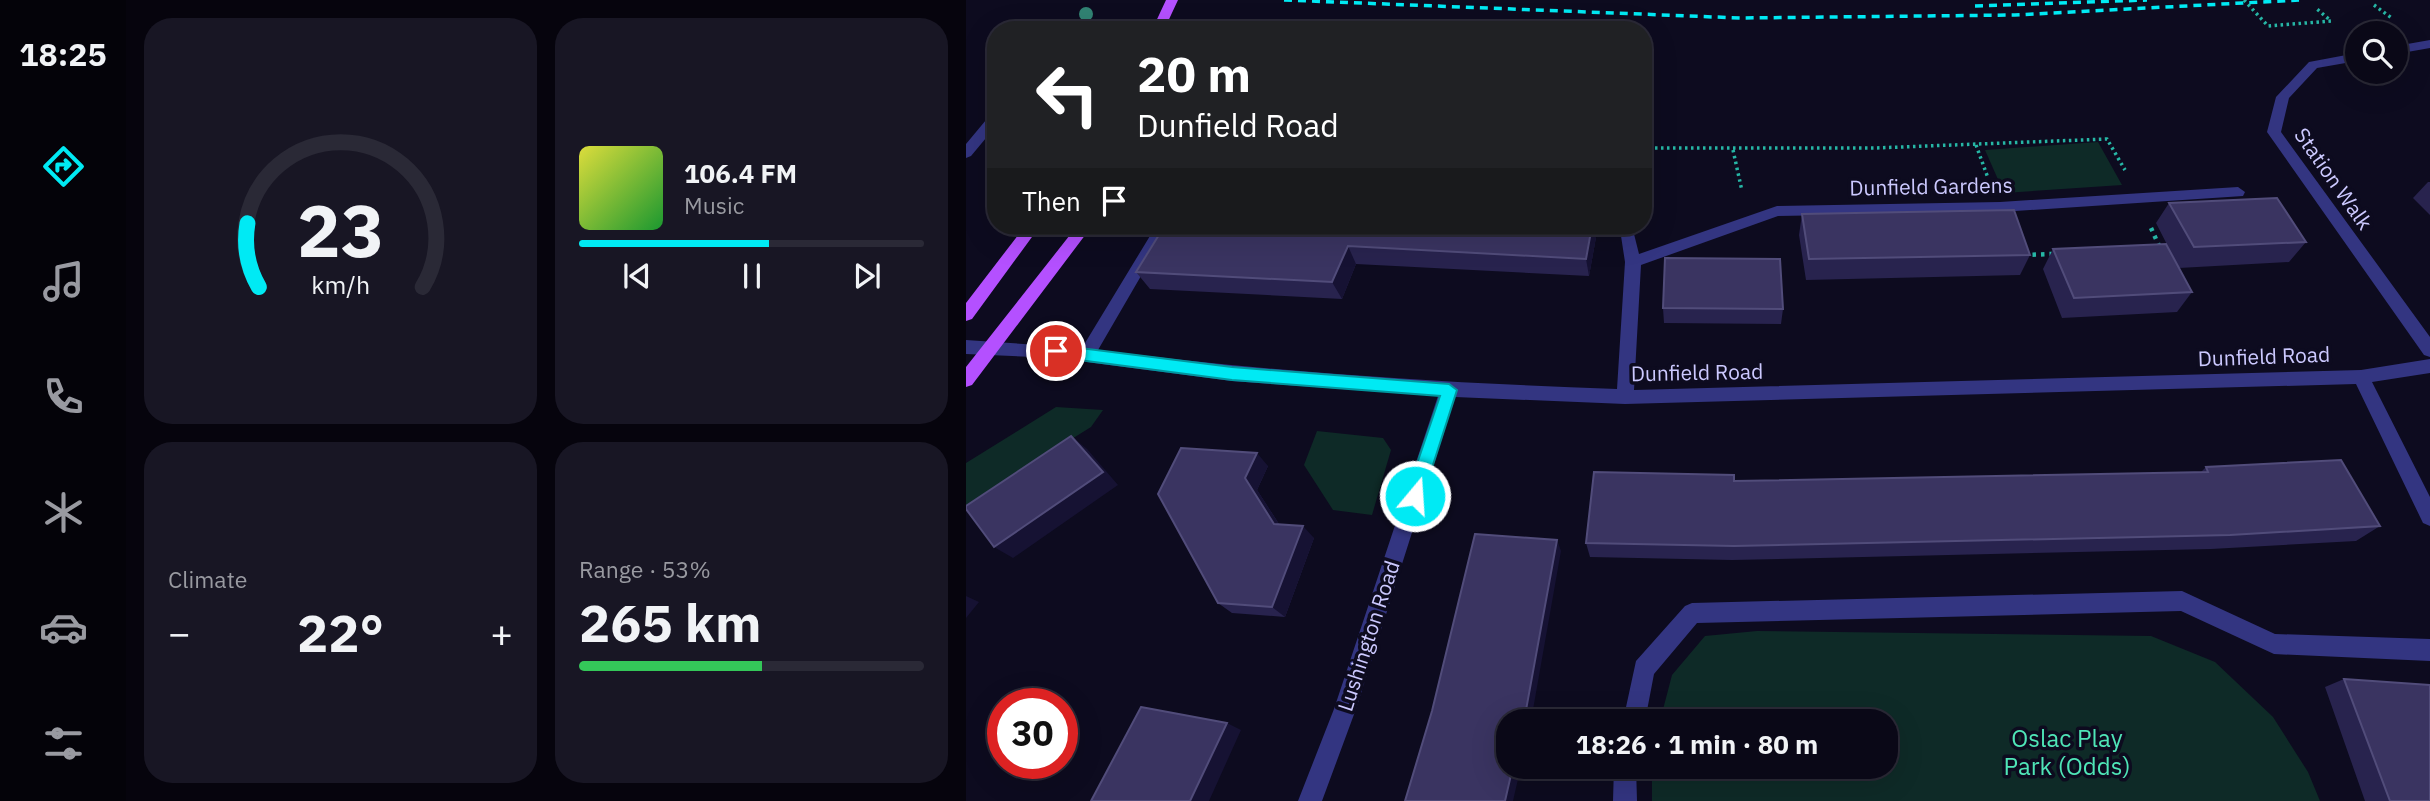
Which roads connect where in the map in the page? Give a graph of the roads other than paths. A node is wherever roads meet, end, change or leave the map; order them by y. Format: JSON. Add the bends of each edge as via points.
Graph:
{"nodes":[{"id":1,"x":2430,"y":44,"type":"edge"},
{"id":2,"x":2408,"y":48,"type":"edge"},
{"id":3,"x":2345,"y":59,"type":"edge"},
{"id":4,"x":987,"y":128,"type":"edge"},
{"id":5,"x":966,"y":153,"type":"edge"},
{"id":6,"x":2238,"y":192,"type":"dead end"},
{"id":7,"x":1026,"y":235,"type":"edge"},
{"id":8,"x":1077,"y":235,"type":"edge"},
{"id":9,"x":1158,"y":235,"type":"edge"},
{"id":10,"x":1628,"y":235,"type":"edge"},
{"id":11,"x":1633,"y":262,"type":"junction"},
{"id":12,"x":966,"y":315,"type":"edge"},
{"id":13,"x":966,"y":347,"type":"edge"},
{"id":14,"x":992,"y":348,"type":"junction"},
{"id":15,"x":2430,"y":350,"type":"edge"},
{"id":16,"x":1086,"y":355,"type":"junction"},
{"id":17,"x":2430,"y":366,"type":"edge"},
{"id":18,"x":2361,"y":377,"type":"junction"},
{"id":19,"x":966,"y":380,"type":"edge"},
{"id":20,"x":1449,"y":390,"type":"junction"},
{"id":21,"x":1625,"y":397,"type":"junction"},
{"id":22,"x":2430,"y":517,"type":"edge"},
{"id":23,"x":2430,"y":650,"type":"edge"},
{"id":24,"x":1636,"y":709,"type":"edge"},
{"id":25,"x":1625,"y":779,"type":"edge"},
{"id":26,"x":1310,"y":801,"type":"edge"},
{"id":27,"x":1625,"y":801,"type":"edge"}],
"edges":[{"from":1,"to":2,"type":"street"},
{"from":3,"to":15,"type":"street","name":"Station Walk","via":[[2314,65],[2283,97],[2274,132]]},
{"from":4,"to":5,"type":"street"},
{"from":6,"to":11,"type":"street","name":"Dunfield Gardens","via":[[2000,207],[1777,211]]},
{"from":7,"to":12,"type":"main road"},
{"from":8,"to":14,"type":"main road"},
{"from":9,"to":16,"type":"street"},
{"from":10,"to":11,"type":"street"},
{"from":11,"to":21,"type":"street"},
{"from":13,"to":14,"type":"street","name":"Dunfield Road"},
{"from":14,"to":16,"type":"street","name":"Dunfield Road"},
{"from":14,"to":19,"type":"main road"},
{"from":16,"to":20,"type":"street","name":"Dunfield Road","via":[[1232,373]]},
{"from":17,"to":18,"type":"street","name":"Dunfield Road"},
{"from":18,"to":21,"type":"street","name":"Dunfield Road"},
{"from":18,"to":22,"type":"street"},
{"from":20,"to":21,"type":"street","name":"Dunfield Road"},
{"from":20,"to":26,"type":"street","name":"Lushington Road","via":[[1345,709]]},
{"from":23,"to":24,"type":"street","via":[[2274,643],[2182,601],[1692,613],[1644,669]]},
{"from":25,"to":27,"type":"street"}]}
